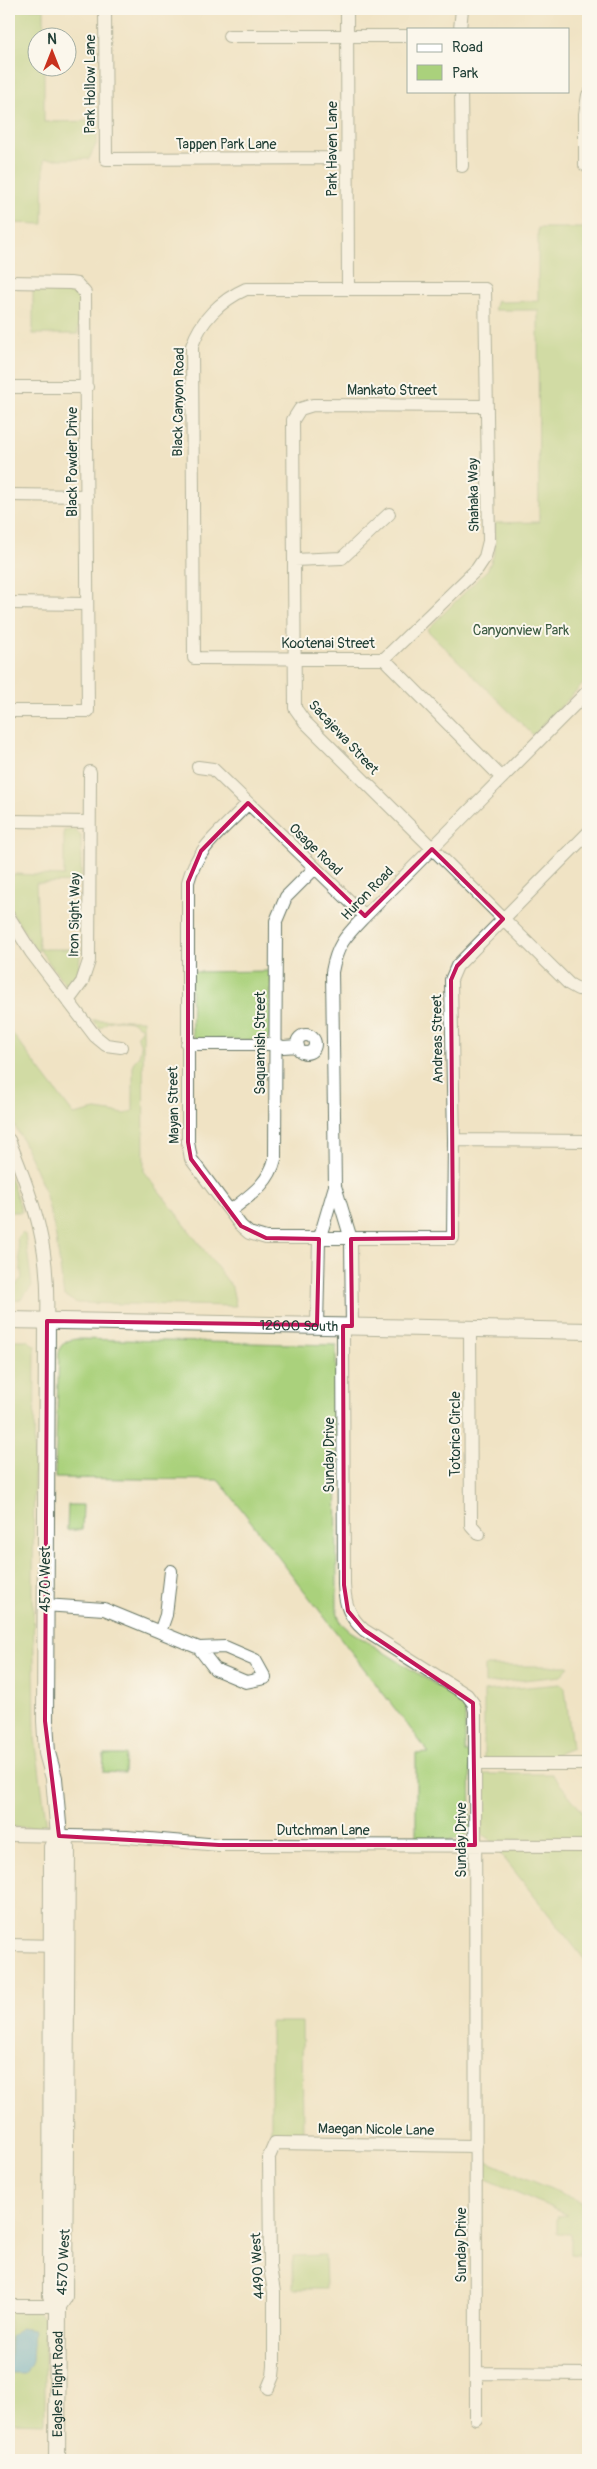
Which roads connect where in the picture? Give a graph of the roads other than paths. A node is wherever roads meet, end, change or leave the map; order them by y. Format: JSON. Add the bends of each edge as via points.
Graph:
{"nodes":[{"id":1,"x":105,"y":9,"type":"edge"},
{"id":2,"x":347,"y":9,"type":"edge"},
{"id":3,"x":462,"y":9,"type":"edge"},
{"id":4,"x":460,"y":28,"type":"edge"},
{"id":5,"x":229,"y":36,"type":"dead end"},
{"id":6,"x":347,"y":36,"type":"junction"},
{"id":7,"x":407,"y":36,"type":"edge"},
{"id":8,"x":461,"y":92,"type":"edge"},
{"id":9,"x":588,"y":95,"type":"edge"},
{"id":10,"x":346,"y":158,"type":"junction"},
{"id":11,"x":106,"y":159,"type":"joint"},
{"id":12,"x":585,"y":165,"type":"dead end"},
{"id":13,"x":462,"y":166,"type":"dead end"},
{"id":14,"x":9,"y":282,"type":"edge"},
{"id":15,"x":348,"y":289,"type":"junction"},
{"id":16,"x":485,"y":289,"type":"joint"},
{"id":17,"x":9,"y":387,"type":"edge"},
{"id":18,"x":87,"y":388,"type":"junction"},
{"id":19,"x":486,"y":406,"type":"junction"},
{"id":20,"x":300,"y":409,"type":"joint"},
{"id":21,"x":9,"y":495,"type":"edge"},
{"id":22,"x":87,"y":496,"type":"junction"},
{"id":23,"x":389,"y":514,"type":"dead end"},
{"id":24,"x":294,"y":560,"type":"junction"},
{"id":25,"x":9,"y":603,"type":"edge"},
{"id":26,"x":88,"y":604,"type":"junction"},
{"id":27,"x":194,"y":658,"type":"joint"},
{"id":28,"x":293,"y":658,"type":"junction"},
{"id":29,"x":384,"y":659,"type":"junction"},
{"id":30,"x":588,"y":691,"type":"edge"},
{"id":31,"x":9,"y":711,"type":"edge"},
{"id":32,"x":198,"y":767,"type":"dead end"},
{"id":33,"x":90,"y":772,"type":"dead end"},
{"id":34,"x":502,"y":778,"type":"junction"},
{"id":35,"x":248,"y":803,"type":"junction"},
{"id":36,"x":9,"y":821,"type":"edge"},
{"id":37,"x":89,"y":822,"type":"junction"},
{"id":38,"x":588,"y":833,"type":"edge"},
{"id":39,"x":432,"y":849,"type":"junction"},
{"id":40,"x":314,"y":869,"type":"junction"},
{"id":41,"x":365,"y":916,"type":"junction"},
{"id":42,"x":9,"y":917,"type":"edge"},
{"id":43,"x":503,"y":919,"type":"junction"},
{"id":44,"x":588,"y":990,"type":"edge"},
{"id":45,"x":68,"y":1001,"type":"junction"},
{"id":46,"x":187,"y":1044,"type":"junction"},
{"id":47,"x":275,"y":1044,"type":"junction"},
{"id":48,"x":333,"y":1044,"type":"junction"},
{"id":49,"x":121,"y":1047,"type":"dead end"},
{"id":50,"x":454,"y":1140,"type":"junction"},
{"id":51,"x":9,"y":1141,"type":"edge"},
{"id":52,"x":588,"y":1141,"type":"edge"},
{"id":53,"x":335,"y":1186,"type":"junction"},
{"id":54,"x":230,"y":1211,"type":"junction"},
{"id":55,"x":454,"y":1238,"type":"joint"},
{"id":56,"x":351,"y":1239,"type":"junction"},
{"id":57,"x":319,"y":1240,"type":"junction"},
{"id":58,"x":9,"y":1320,"type":"edge"},
{"id":59,"x":47,"y":1320,"type":"junction"},
{"id":60,"x":317,"y":1325,"type":"junction"},
{"id":61,"x":348,"y":1326,"type":"junction"},
{"id":62,"x":470,"y":1330,"type":"junction"},
{"id":63,"x":588,"y":1331,"type":"edge"},
{"id":64,"x":479,"y":1534,"type":"dead end"},
{"id":65,"x":171,"y":1571,"type":"dead end"},
{"id":66,"x":44,"y":1605,"type":"junction"},
{"id":67,"x":160,"y":1632,"type":"junction"},
{"id":68,"x":199,"y":1648,"type":"junction"},
{"id":69,"x":476,"y":1764,"type":"junction"},
{"id":70,"x":588,"y":1764,"type":"edge"},
{"id":71,"x":9,"y":1835,"type":"edge"},
{"id":72,"x":59,"y":1836,"type":"junction"},
{"id":73,"x":475,"y":1845,"type":"junction"},
{"id":74,"x":588,"y":1846,"type":"edge"},
{"id":75,"x":9,"y":1945,"type":"edge"},
{"id":76,"x":59,"y":1946,"type":"junction"},
{"id":77,"x":276,"y":2143,"type":"joint"},
{"id":78,"x":476,"y":2146,"type":"junction"},
{"id":79,"x":9,"y":2306,"type":"edge"},
{"id":80,"x":58,"y":2306,"type":"junction"},
{"id":81,"x":476,"y":2373,"type":"junction"},
{"id":82,"x":588,"y":2374,"type":"edge"},
{"id":83,"x":268,"y":2388,"type":"dead end"},
{"id":84,"x":476,"y":2419,"type":"dead end"},
{"id":85,"x":57,"y":2460,"type":"edge"}],
"edges":[{"from":1,"to":11,"type":"street","name":"Park Hollow Lane"},
{"from":2,"to":6,"type":"street","name":"Park Haven Lane"},
{"from":3,"to":4,"type":"street"},
{"from":5,"to":6,"type":"street"},
{"from":6,"to":7,"type":"street"},
{"from":6,"to":10,"type":"street","name":"Park Haven Lane"},
{"from":8,"to":13,"type":"street"},
{"from":9,"to":12,"type":"street"},
{"from":10,"to":11,"type":"street","name":"Tappen Park Lane"},
{"from":10,"to":15,"type":"street","name":"Park Haven Lane"},
{"from":14,"to":18,"type":"street","name":"Black Powder Drive","via":[[70,282],[83,288],[86,300]]},
{"from":15,"to":16,"type":"street","name":"Black Canyon Road"},
{"from":15,"to":27,"type":"street","name":"Black Canyon Road","via":[[246,289],[218,306],[196,332],[192,346]]},
{"from":16,"to":19,"type":"street","name":"Shahaka Way"},
{"from":17,"to":18,"type":"street"},
{"from":18,"to":22,"type":"street","name":"Black Powder Drive"},
{"from":19,"to":20,"type":"street","name":"Mankato Street","via":[[313,405]]},
{"from":19,"to":29,"type":"street","name":"Shahaka Way","via":[[489,541],[485,557],[477,569]]},
{"from":20,"to":24,"type":"street","name":"Sacajewa Street","via":[[293,420]]},
{"from":21,"to":22,"type":"street"},
{"from":22,"to":26,"type":"street","name":"Black Powder Drive"},
{"from":23,"to":24,"type":"street","via":[[342,558]]},
{"from":24,"to":28,"type":"street","name":"Sacajewa Street"},
{"from":25,"to":26,"type":"street"},
{"from":26,"to":31,"type":"street","name":"Black Powder Drive","via":[[88,711]]},
{"from":27,"to":28,"type":"street","name":"Kootenai Street"},
{"from":28,"to":29,"type":"street","name":"Kootenai Street"},
{"from":28,"to":39,"type":"street","name":"Sacajewa Street","via":[[299,715]]},
{"from":29,"to":34,"type":"street","name":"Kootenai Street"},
{"from":30,"to":34,"type":"street","name":"Huron Road"},
{"from":32,"to":35,"type":"street","name":"Osage Road","via":[[213,769]]},
{"from":33,"to":37,"type":"street","name":"Iron Sight Way"},
{"from":34,"to":39,"type":"street","name":"Huron Road"},
{"from":35,"to":40,"type":"street","name":"Osage Road"},
{"from":35,"to":46,"type":"street","name":"Mayan Street","via":[[201,851],[188,882]]},
{"from":36,"to":37,"type":"street"},
{"from":37,"to":45,"type":"street","name":"Iron Sight Way","via":[[89,961],[82,982]]},
{"from":38,"to":43,"type":"street","name":"Andreas Street"},
{"from":39,"to":41,"type":"street","name":"Huron Road"},
{"from":39,"to":43,"type":"street","name":"Sacajewa Street"},
{"from":40,"to":41,"type":"street","name":"Osage Road"},
{"from":40,"to":47,"type":"street","name":"Saquamish Street","via":[[286,897],[276,921]]},
{"from":41,"to":48,"type":"street","name":"Huron Road","via":[[336,952],[332,972]]},
{"from":42,"to":45,"type":"street"},
{"from":43,"to":44,"type":"street","name":"Sacajewa Street","via":[[569,984]]},
{"from":43,"to":50,"type":"street","name":"Andreas Street","via":[[457,966],[451,980]]},
{"from":45,"to":49,"type":"street","via":[[100,1041]]},
{"from":46,"to":47,"type":"street"},
{"from":46,"to":54,"type":"street","name":"Mayan Street","via":[[191,1159]]},
{"from":47,"to":48,"type":"street","via":[[282,1040],[298,1043],[301,1052],[308,1053],[316,1044]]},
{"from":47,"to":54,"type":"street","name":"Saquamish Street","via":[[276,1159],[273,1171],[266,1182]]},
{"from":48,"to":53,"type":"street","name":"Huron Road"},
{"from":50,"to":52,"type":"street"},
{"from":50,"to":55,"type":"street","name":"Andreas Street"},
{"from":51,"to":59,"type":"street","via":[[36,1208],[44,1243]]},
{"from":53,"to":56,"type":"street","name":"Huron Road"},
{"from":53,"to":57,"type":"street","name":"Huron Road"},
{"from":54,"to":57,"type":"street","name":"Mayan Street","via":[[241,1226],[257,1236]]},
{"from":55,"to":56,"type":"street","name":"Mayan Street"},
{"from":56,"to":57,"type":"street","name":"Mayan Street"},
{"from":56,"to":61,"type":"street","name":"Huron Road"},
{"from":57,"to":60,"type":"street","name":"Huron Road"},
{"from":58,"to":59,"type":"main road","name":"12600 South"},
{"from":59,"to":60,"type":"main road","name":"12600 South"},
{"from":59,"to":66,"type":"main road","name":"4570 West"},
{"from":60,"to":61,"type":"main road","name":"12600 South"},
{"from":61,"to":62,"type":"main road","name":"12600 South"},
{"from":61,"to":69,"type":"street","name":"Sunday Drive","via":[[344,1585],[348,1611],[364,1630],[470,1699],[476,1719]]},
{"from":62,"to":63,"type":"main road","name":"12600 South"},
{"from":62,"to":64,"type":"street","name":"Totorica Circle","via":[[471,1525]]},
{"from":65,"to":67,"type":"street","via":[[166,1615]]},
{"from":66,"to":67,"type":"street","via":[[104,1609]]},
{"from":66,"to":72,"type":"main road","name":"4570 West","via":[[47,1753],[54,1778]]},
{"from":67,"to":68,"type":"street"},
{"from":68,"to":68,"type":"street","via":[[215,1669],[246,1682],[265,1678],[255,1660],[225,1647]]},
{"from":69,"to":70,"type":"street"},
{"from":69,"to":73,"type":"street","name":"Sunday Drive"},
{"from":71,"to":72,"type":"street","name":"Dutchman Lane"},
{"from":72,"to":73,"type":"street","name":"Dutchman Lane","via":[[127,1837],[219,1845]]},
{"from":72,"to":76,"type":"main road","name":"4570 West","via":[[52,1847]]},
{"from":73,"to":74,"type":"street","name":"Dutchman Lane"},
{"from":73,"to":78,"type":"street","name":"Sunday Drive"},
{"from":75,"to":76,"type":"street"},
{"from":76,"to":80,"type":"main road","name":"4570 West","via":[[51,2296]]},
{"from":77,"to":78,"type":"street","name":"Maegan Nicole Lane"},
{"from":77,"to":83,"type":"street","name":"4490 West","via":[[269,2158],[274,2366]]},
{"from":78,"to":81,"type":"street","name":"Sunday Drive"},
{"from":79,"to":80,"type":"street"},
{"from":80,"to":85,"type":"main road","name":"Eagles Flight Road"},
{"from":81,"to":82,"type":"street"},
{"from":81,"to":84,"type":"street","name":"Sunday Drive"}]}
